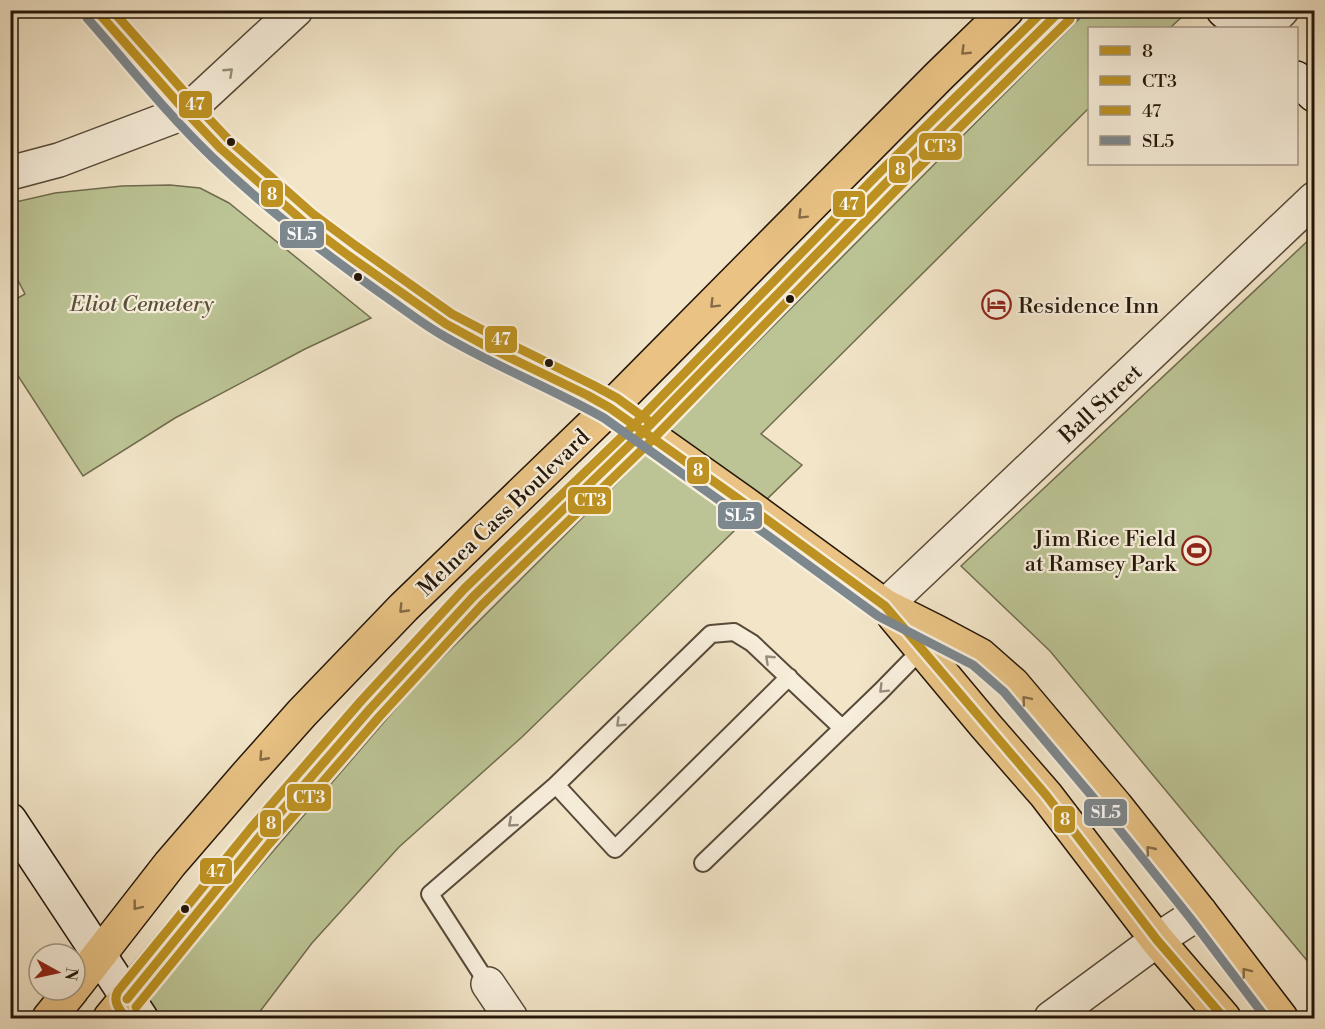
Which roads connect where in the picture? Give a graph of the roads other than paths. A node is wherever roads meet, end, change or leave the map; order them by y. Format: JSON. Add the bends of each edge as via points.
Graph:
{"nodes":[{"id":1,"x":96,"y":10,"type":"edge"},
{"id":2,"x":296,"y":10,"type":"edge"},
{"id":3,"x":1007,"y":10,"type":"edge"},
{"id":4,"x":1062,"y":10,"type":"edge"},
{"id":5,"x":1223,"y":10,"type":"edge"},
{"id":6,"x":1282,"y":10,"type":"edge"},
{"id":7,"x":1242,"y":27,"type":"edge"},
{"id":8,"x":1265,"y":27,"type":"edge"},
{"id":9,"x":1298,"y":80,"type":"edge"},
{"id":10,"x":1314,"y":95,"type":"edge"},
{"id":11,"x":186,"y":112,"type":"junction"},
{"id":12,"x":10,"y":173,"type":"edge"},
{"id":13,"x":844,"y":173,"type":"junction"},
{"id":14,"x":1314,"y":199,"type":"edge"},
{"id":15,"x":869,"y":201,"type":"junction"},
{"id":16,"x":610,"y":408,"type":"junction"},
{"id":17,"x":643,"y":432,"type":"junction"},
{"id":18,"x":885,"y":606,"type":"junction"},
{"id":19,"x":930,"y":641,"type":"junction"},
{"id":20,"x":789,"y":677,"type":"junction"},
{"id":21,"x":842,"y":728,"type":"junction"},
{"id":22,"x":556,"y":785,"type":"junction"},
{"id":23,"x":10,"y":820,"type":"edge"},
{"id":24,"x":703,"y":863,"type":"dead end"},
{"id":25,"x":1200,"y":912,"type":"junction"},
{"id":26,"x":1157,"y":940,"type":"junction"},
{"id":27,"x":99,"y":956,"type":"junction"},
{"id":28,"x":87,"y":971,"type":"edge"},
{"id":29,"x":488,"y":984,"type":"joint"},
{"id":30,"x":62,"y":1002,"type":"edge"},
{"id":31,"x":126,"y":1012,"type":"edge"},
{"id":32,"x":49,"y":1018,"type":"edge"},
{"id":33,"x":511,"y":1018,"type":"edge"},
{"id":34,"x":1051,"y":1018,"type":"edge"},
{"id":35,"x":1224,"y":1018,"type":"edge"},
{"id":36,"x":1281,"y":1018,"type":"edge"}],
"edges":[{"from":1,"to":11,"type":"main road"},
{"from":11,"to":2,"type":"street","one_way":true},
{"from":3,"to":13,"type":"main road","name":"Melnea Cass Boulevard","one_way":true},
{"from":4,"to":15,"type":"main road","name":"Melnea Cass Boulevard"},
{"from":5,"to":7,"type":"street"},
{"from":6,"to":8,"type":"street"},
{"from":9,"to":10,"type":"street"},
{"from":11,"to":12,"type":"street","via":[[59,160]]},
{"from":11,"to":16,"type":"main road","via":[[220,148],[305,223],[403,295],[462,333]]},
{"from":13,"to":15,"type":"lane"},
{"from":13,"to":16,"type":"main road","name":"Melnea Cass Boulevard","one_way":true},
{"from":14,"to":18,"type":"street","name":"Ball Street"},
{"from":15,"to":17,"type":"main road","name":"Melnea Cass Boulevard"},
{"from":16,"to":17,"type":"main road"},
{"from":16,"to":27,"type":"main road","name":"Melnea Cass Boulevard","one_way":true,"via":[[411,600],[302,713],[170,864]]},
{"from":17,"to":18,"type":"main road"},
{"from":17,"to":31,"type":"main road","name":"Melnea Cass Boulevard","via":[[473,597],[378,701],[260,836]]},
{"from":18,"to":19,"type":"main road"},
{"from":19,"to":21,"type":"lane","one_way":true},
{"from":25,"to":19,"type":"main road","one_way":true,"via":[[1013,684],[980,655]]},
{"from":19,"to":26,"type":"main road","via":[[985,725],[1046,795]]},
{"from":20,"to":21,"type":"lane"},
{"from":20,"to":22,"type":"lane","one_way":true,"via":[[734,632],[711,633]]},
{"from":20,"to":22,"type":"lane","via":[[615,849]]},
{"from":21,"to":24,"type":"lane"},
{"from":22,"to":29,"type":"lane","one_way":true,"via":[[430,894]]},
{"from":23,"to":27,"type":"street"},
{"from":25,"to":26,"type":"street"},
{"from":36,"to":25,"type":"main road","one_way":true},
{"from":26,"to":34,"type":"street"},
{"from":26,"to":35,"type":"main road"},
{"from":27,"to":28,"type":"main road","name":"Melnea Cass Boulevard"},
{"from":27,"to":31,"type":"street"},
{"from":29,"to":33,"type":"street"},
{"from":30,"to":32,"type":"main road"}]}
